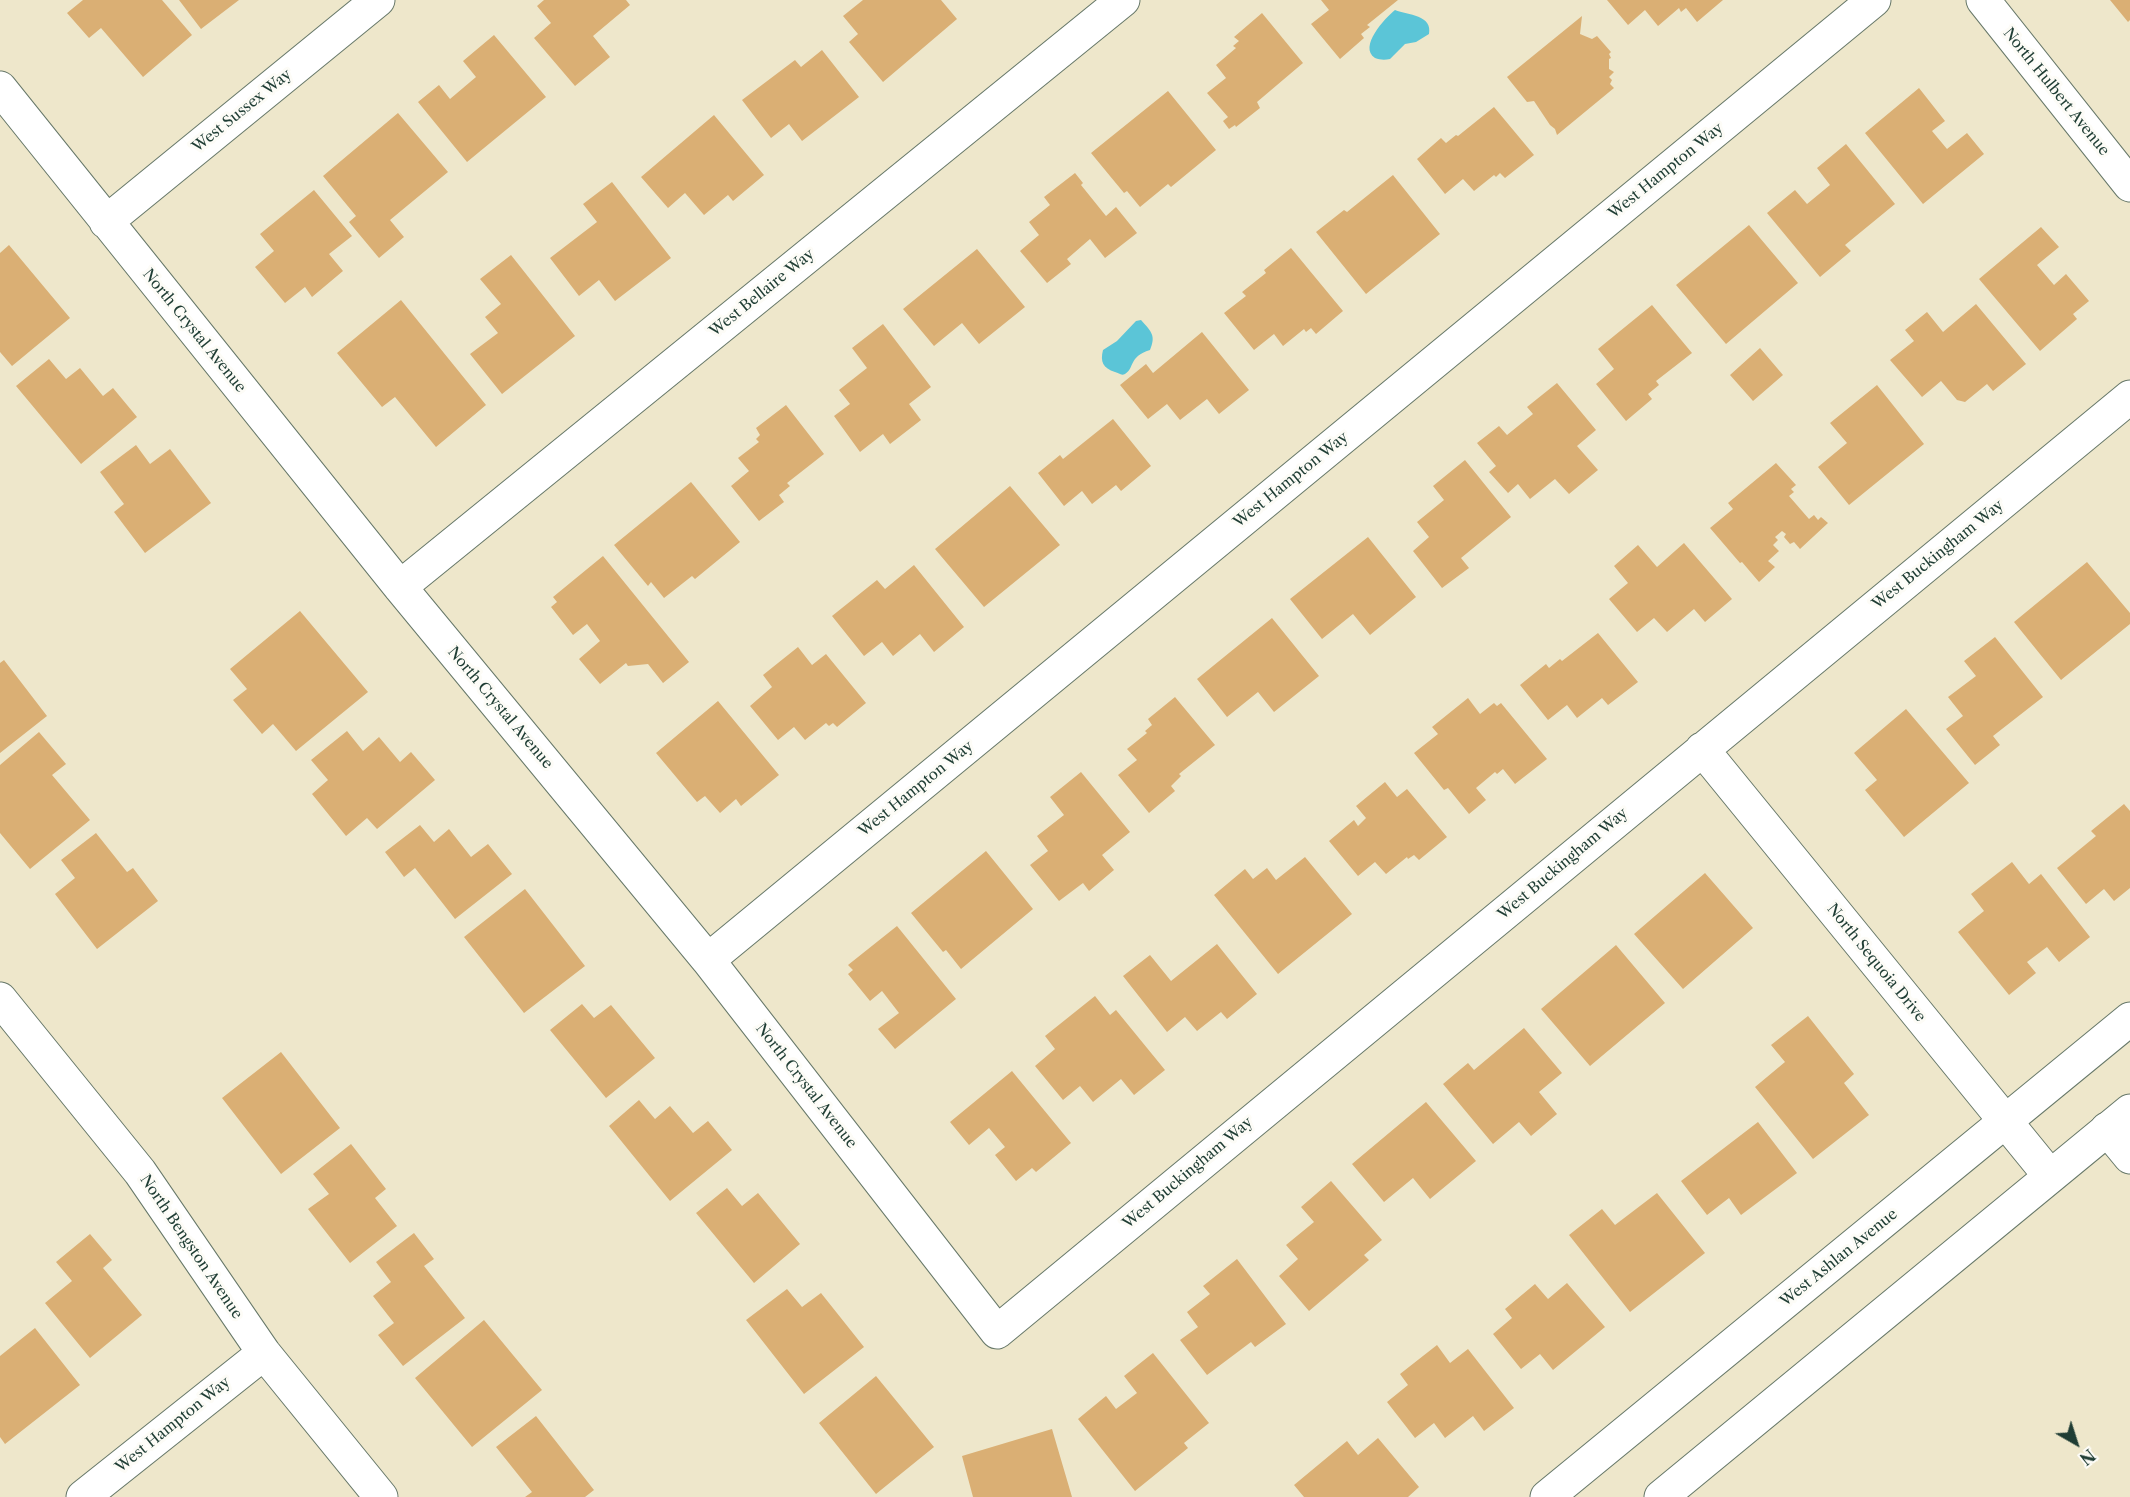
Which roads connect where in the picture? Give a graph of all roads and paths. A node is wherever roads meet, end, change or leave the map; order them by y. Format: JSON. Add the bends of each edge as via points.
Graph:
{"nodes":[{"id":1,"x":378,"y":0,"type":"edge"},
{"id":2,"x":1123,"y":0,"type":"edge"},
{"id":3,"x":1874,"y":0,"type":"edge"},
{"id":4,"x":1983,"y":0,"type":"edge"},
{"id":5,"x":0,"y":88,"type":"edge"},
{"id":6,"x":2130,"y":185,"type":"edge"},
{"id":7,"x":106,"y":222,"type":"junction"},
{"id":8,"x":2130,"y":397,"type":"edge"},
{"id":9,"x":400,"y":587,"type":"junction"},
{"id":10,"x":1702,"y":749,"type":"junction"},
{"id":11,"x":708,"y":960,"type":"junction"},
{"id":12,"x":0,"y":999,"type":"edge"},
{"id":13,"x":2130,"y":1019,"type":"edge"},
{"id":14,"x":2119,"y":1120,"type":"edge"},
{"id":15,"x":2005,"y":1121,"type":"junction"},
{"id":16,"x":2130,"y":1156,"type":"edge"},
{"id":17,"x":2050,"y":1176,"type":"junction"},
{"id":18,"x":997,"y":1332,"type":"joint"},
{"id":19,"x":264,"y":1353,"type":"junction"},
{"id":20,"x":83,"y":1497,"type":"edge"},
{"id":21,"x":381,"y":1497,"type":"edge"},
{"id":22,"x":1547,"y":1497,"type":"edge"},
{"id":23,"x":1661,"y":1497,"type":"edge"}],
"edges":[{"from":1,"to":7,"type":"street","name":"West Sussex Way"},
{"from":2,"to":9,"type":"street","name":"West Bellaire Way"},
{"from":3,"to":11,"type":"street","name":"West Hampton Way"},
{"from":4,"to":6,"type":"street","name":"North Hulbert Avenue"},
{"from":5,"to":7,"type":"street","name":"North Crystal Avenue"},
{"from":7,"to":9,"type":"street","name":"North Crystal Avenue"},
{"from":8,"to":10,"type":"street","name":"West Buckingham Way"},
{"from":9,"to":11,"type":"street","name":"North Crystal Avenue"},
{"from":10,"to":15,"type":"street","name":"North Sequoia Drive"},
{"from":10,"to":18,"type":"street","name":"West Buckingham Way"},
{"from":11,"to":18,"type":"street","name":"North Crystal Avenue"},
{"from":12,"to":19,"type":"street","name":"North Bengston Avenue","via":[[140,1172]]},
{"from":13,"to":15,"type":"street","name":"West Ashlan Avenue"},
{"from":14,"to":16,"type":"street"},
{"from":14,"to":17,"type":"street"},
{"from":15,"to":17,"type":"street","name":"North Sequoia Drive"},
{"from":15,"to":22,"type":"street","name":"West Ashlan Avenue"},
{"from":17,"to":23,"type":"street"},
{"from":19,"to":20,"type":"street","name":"West Hampton Way"},
{"from":19,"to":21,"type":"street","name":"North Bengston Avenue"}]}
